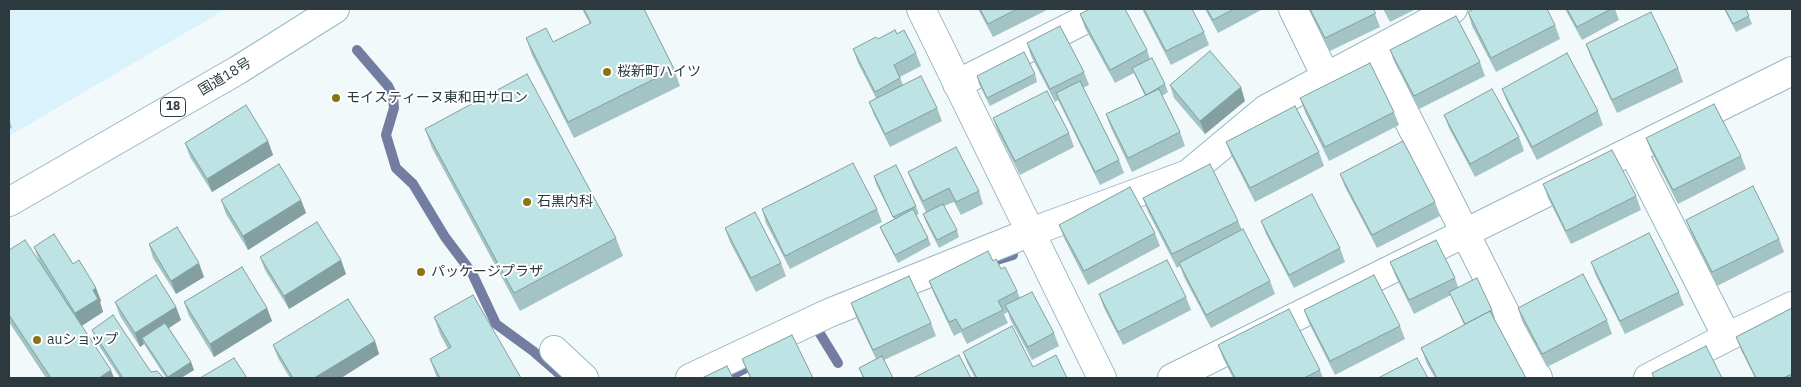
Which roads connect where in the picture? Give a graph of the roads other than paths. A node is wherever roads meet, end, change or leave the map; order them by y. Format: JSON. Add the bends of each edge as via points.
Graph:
{"nodes":[{"id":1,"x":335,"y":9,"type":"edge"},
{"id":2,"x":921,"y":9,"type":"edge"},
{"id":3,"x":1106,"y":9,"type":"edge"},
{"id":4,"x":1293,"y":9,"type":"edge"},
{"id":5,"x":1453,"y":9,"type":"edge"},
{"id":6,"x":1374,"y":52,"type":"junction"},
{"id":7,"x":1792,"y":71,"type":"edge"},
{"id":8,"x":1326,"y":77,"type":"junction"},
{"id":9,"x":958,"y":84,"type":"junction"},
{"id":10,"x":1632,"y":150,"type":"junction"},
{"id":11,"x":9,"y":202,"type":"edge"},
{"id":12,"x":1031,"y":232,"type":"junction"},
{"id":13,"x":1465,"y":233,"type":"junction"},
{"id":14,"x":1792,"y":306,"type":"edge"},
{"id":15,"x":1727,"y":337,"type":"junction"},
{"id":16,"x":554,"y":350,"type":"dead end"},
{"id":17,"x":584,"y":378,"type":"edge"},
{"id":18,"x":690,"y":378,"type":"edge"},
{"id":19,"x":1102,"y":378,"type":"edge"},
{"id":20,"x":1172,"y":378,"type":"edge"},
{"id":21,"x":1538,"y":378,"type":"edge"},
{"id":22,"x":1648,"y":378,"type":"edge"}],
"edges":[{"from":1,"to":11,"type":"main road","name":"国道18号","number":"18","via":[[238,70]]},
{"from":2,"to":9,"type":"main road"},
{"from":3,"to":9,"type":"main road"},
{"from":4,"to":8,"type":"main road"},
{"from":5,"to":6,"type":"main road"},
{"from":6,"to":8,"type":"main road"},
{"from":6,"to":13,"type":"main road"},
{"from":7,"to":10,"type":"main road"},
{"from":8,"to":12,"type":"main road","via":[[1266,109],[1188,174]]},
{"from":9,"to":12,"type":"main road"},
{"from":10,"to":13,"type":"main road"},
{"from":10,"to":15,"type":"main road"},
{"from":12,"to":18,"type":"main road","via":[[829,313]]},
{"from":12,"to":19,"type":"main road"},
{"from":13,"to":20,"type":"main road"},
{"from":13,"to":21,"type":"main road"},
{"from":14,"to":15,"type":"main road"},
{"from":15,"to":22,"type":"main road"},
{"from":16,"to":17,"type":"main road"}]}
